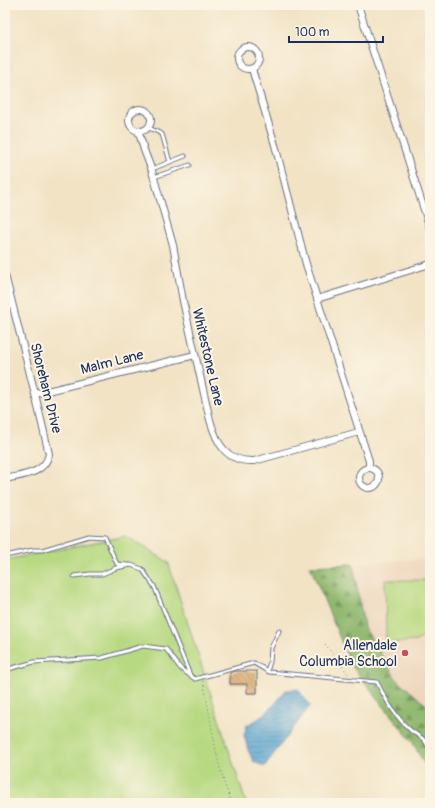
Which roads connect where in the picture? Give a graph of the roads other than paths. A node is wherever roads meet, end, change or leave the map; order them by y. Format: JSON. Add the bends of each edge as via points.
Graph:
{"nodes":[{"id":1,"x":358,"y":5,"type":"edge"},
{"id":2,"x":252,"y":69,"type":"dead end"},
{"id":3,"x":147,"y":127,"type":"junction"},
{"id":4,"x":138,"y":130,"type":"junction"},
{"id":5,"x":185,"y":156,"type":"dead end"},
{"id":6,"x":170,"y":162,"type":"junction"},
{"id":7,"x":190,"y":165,"type":"dead end"},
{"id":8,"x":152,"y":169,"type":"junction"},
{"id":9,"x":154,"y":177,"type":"junction"},
{"id":10,"x":430,"y":228,"type":"edge"},
{"id":11,"x":430,"y":264,"type":"edge"},
{"id":12,"x":5,"y":275,"type":"edge"},
{"id":13,"x":317,"y":299,"type":"junction"},
{"id":14,"x":195,"y":355,"type":"junction"},
{"id":15,"x":35,"y":394,"type":"junction"},
{"id":16,"x":359,"y":432,"type":"junction"},
{"id":17,"x":369,"y":468,"type":"dead end"},
{"id":18,"x":5,"y":479,"type":"edge"},
{"id":19,"x":5,"y":556,"type":"edge"},
{"id":20,"x":131,"y":565,"type":"junction"},
{"id":21,"x":74,"y":576,"type":"dead end"},
{"id":22,"x":279,"y":630,"type":"dead end"},
{"id":23,"x":5,"y":670,"type":"edge"},
{"id":24,"x":267,"y":671,"type":"junction"},
{"id":25,"x":190,"y":674,"type":"junction"},
{"id":26,"x":430,"y":752,"type":"edge"}],
"edges":[{"from":1,"to":10,"type":"street"},
{"from":2,"to":13,"type":"street"},
{"from":3,"to":4,"type":"street"},
{"from":3,"to":4,"type":"street","name":"Whitestone Lane","via":[[150,120],[148,114],[143,109],[136,109],[130,114],[129,121],[132,127]]},
{"from":3,"to":6,"type":"lane","via":[[162,134]]},
{"from":4,"to":8,"type":"street","name":"Whitestone Lane"},
{"from":5,"to":6,"type":"lane"},
{"from":6,"to":8,"type":"lane"},
{"from":7,"to":9,"type":"lane"},
{"from":8,"to":9,"type":"street","name":"Whitestone Lane"},
{"from":9,"to":14,"type":"street","name":"Whitestone Lane","via":[[174,245]]},
{"from":11,"to":13,"type":"street"},
{"from":12,"to":15,"type":"street","name":"Shoreham Drive"},
{"from":13,"to":16,"type":"street"},
{"from":14,"to":15,"type":"street","name":"Malm Lane"},
{"from":14,"to":16,"type":"street","name":"Whitestone Lane","via":[[215,435],[224,450],[235,458],[248,461],[262,460]]},
{"from":15,"to":18,"type":"street","name":"Shoreham Drive","via":[[48,447],[48,460],[37,471]]},
{"from":16,"to":17,"type":"street"},
{"from":19,"to":20,"type":"lane","via":[[42,550],[89,536],[105,537],[117,564]]},
{"from":20,"to":21,"type":"lane","via":[[102,574]]},
{"from":20,"to":25,"type":"lane","via":[[142,569],[154,586]]},
{"from":22,"to":24,"type":"lane","via":[[271,648]]},
{"from":23,"to":25,"type":"lane","via":[[34,662],[102,658],[143,646],[166,649],[181,669]]},
{"from":24,"to":25,"type":"lane","via":[[254,663],[195,679]]},
{"from":24,"to":26,"type":"lane","via":[[377,682],[392,709],[407,727],[427,741]]}]}
